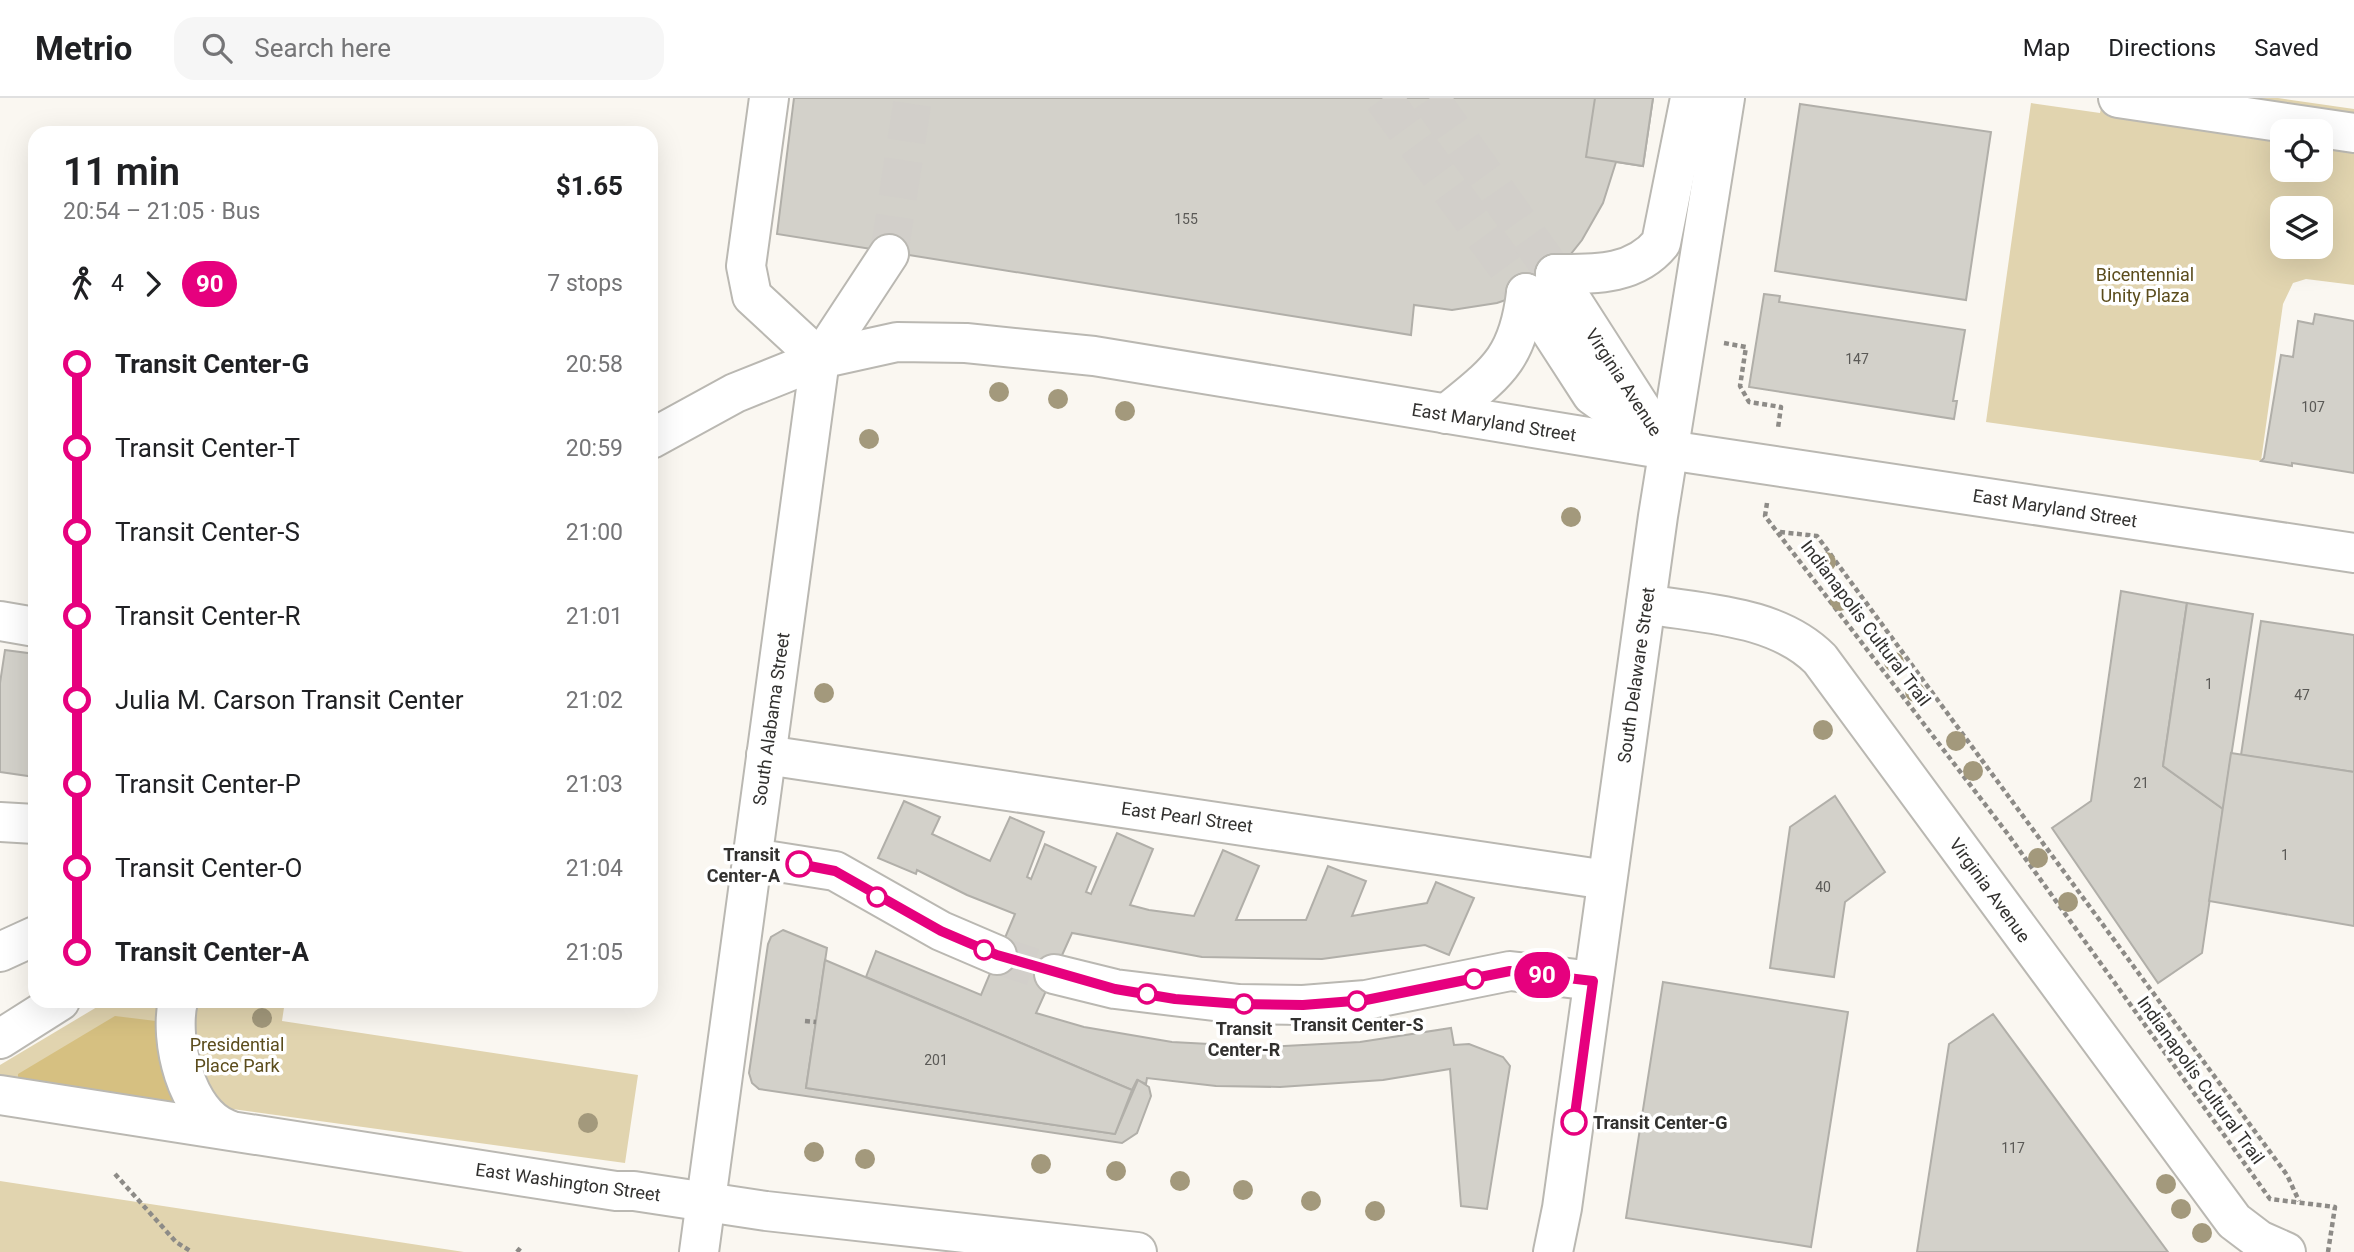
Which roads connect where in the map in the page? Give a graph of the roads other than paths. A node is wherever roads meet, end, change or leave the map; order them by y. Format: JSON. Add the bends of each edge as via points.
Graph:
{"nodes":[{"id":1,"x":769,"y":98,"type":"edge"},
{"id":2,"x":1690,"y":98,"type":"edge"},
{"id":3,"x":1725,"y":98,"type":"edge"},
{"id":4,"x":2118,"y":98,"type":"edge"},
{"id":5,"x":2354,"y":134,"type":"edge"},
{"id":6,"x":889,"y":254,"type":"tunnel mouth"},
{"id":7,"x":1541,"y":284,"type":"junction"},
{"id":8,"x":825,"y":320,"type":"dead end"},
{"id":9,"x":820,"y":359,"type":"junction"},
{"id":10,"x":1446,"y":414,"type":"junction"},
{"id":11,"x":658,"y":435,"type":"edge"},
{"id":12,"x":1668,"y":450,"type":"junction"},
{"id":13,"x":2354,"y":553,"type":"edge"},
{"id":14,"x":1646,"y":604,"type":"junction"},
{"id":15,"x":0,"y":621,"type":"edge"},
{"id":16,"x":28,"y":626,"type":"edge"},
{"id":17,"x":766,"y":755,"type":"junction"},
{"id":18,"x":0,"y":822,"type":"edge"},
{"id":19,"x":28,"y":824,"type":"edge"},
{"id":20,"x":752,"y":858,"type":"junction"},
{"id":21,"x":1607,"y":880,"type":"junction"},
{"id":22,"x":28,"y":939,"type":"edge"},
{"id":23,"x":0,"y":952,"type":"edge"},
{"id":24,"x":997,"y":955,"type":"tunnel mouth"},
{"id":25,"x":1054,"y":974,"type":"tunnel mouth"},
{"id":26,"x":1593,"y":981,"type":"junction"},
{"id":27,"x":49,"y":1008,"type":"edge"},
{"id":28,"x":178,"y":1008,"type":"edge"},
{"id":29,"x":0,"y":1039,"type":"edge"},
{"id":30,"x":0,"y":1095,"type":"edge"},
{"id":31,"x":227,"y":1129,"type":"junction"},
{"id":32,"x":706,"y":1203,"type":"junction"},
{"id":33,"x":699,"y":1252,"type":"edge"},
{"id":34,"x":1137,"y":1252,"type":"edge"},
{"id":35,"x":1553,"y":1252,"type":"edge"},
{"id":36,"x":2286,"y":1252,"type":"edge"}],
"edges":[{"from":1,"to":9,"type":"main road","via":[[749,230],[748,276],[752,296]]},
{"from":2,"to":7,"type":"main road","via":[[1661,243],[1649,257],[1615,271]]},
{"from":3,"to":12,"type":"main road","name":"South Delaware Street"},
{"from":4,"to":5,"type":"main road"},
{"from":6,"to":9,"type":"main road","name":"South Alabama Street"},
{"from":7,"to":10,"type":"main road","via":[[1507,358]]},
{"from":7,"to":12,"type":"main road","name":"Virginia Avenue","via":[[1592,396]]},
{"from":8,"to":9,"type":"main road"},
{"from":9,"to":10,"type":"main road","name":"East Maryland Street","via":[[906,341],[1027,348]]},
{"from":9,"to":11,"type":"main road","name":"East Maryland Street","via":[[734,393]]},
{"from":9,"to":17,"type":"main road","name":"South Alabama Street"},
{"from":10,"to":12,"type":"main road","name":"East Maryland Street"},
{"from":12,"to":13,"type":"main road","name":"East Maryland Street"},
{"from":12,"to":14,"type":"main road","name":"South Delaware Street"},
{"from":14,"to":21,"type":"main road","name":"South Delaware Street"},
{"from":14,"to":36,"type":"main road","name":"Virginia Avenue","via":[[1771,628],[1795,639],[1820,659],[2229,1214],[2259,1240]]},
{"from":15,"to":16,"type":"main road"},
{"from":17,"to":20,"type":"main road","name":"South Alabama Street"},
{"from":17,"to":21,"type":"main road","name":"East Pearl Street"},
{"from":18,"to":19,"type":"main road"},
{"from":20,"to":24,"type":"main road","via":[[835,871],[930,926]]},
{"from":20,"to":32,"type":"main road","name":"South Alabama Street"},
{"from":21,"to":26,"type":"main road","name":"South Delaware Street"},
{"from":22,"to":23,"type":"main road"},
{"from":25,"to":26,"type":"main road","via":[[1139,993],[1239,1004],[1303,1005],[1366,1000],[1510,971]]},
{"from":26,"to":35,"type":"main road","name":"South Delaware Street"},
{"from":27,"to":29,"type":"main road"},
{"from":28,"to":31,"type":"main road","via":[[176,1036],[182,1069],[204,1112]]},
{"from":30,"to":31,"type":"main road","name":"East Washington Street"},
{"from":31,"to":32,"type":"main road","name":"East Washington Street"},
{"from":32,"to":33,"type":"main road","name":"South Alabama Street"},
{"from":32,"to":34,"type":"main road","name":"East Washington Street"}]}
